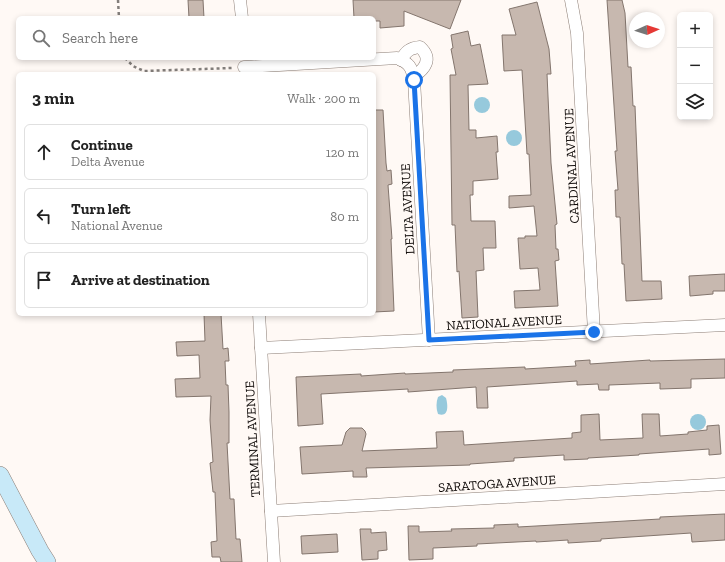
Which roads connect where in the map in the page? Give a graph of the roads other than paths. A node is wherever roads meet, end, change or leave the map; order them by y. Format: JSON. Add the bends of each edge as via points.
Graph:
{"nodes":[{"id":1,"x":240,"y":0,"type":"edge"},
{"id":2,"x":571,"y":0,"type":"edge"},
{"id":3,"x":242,"y":16,"type":"edge"},
{"id":4,"x":376,"y":59,"type":"edge"},
{"id":5,"x":353,"y":60,"type":"edge"},
{"id":6,"x":401,"y":60,"type":"junction"},
{"id":7,"x":244,"y":66,"type":"edge"},
{"id":8,"x":413,"y":77,"type":"junction"},
{"id":9,"x":259,"y":316,"type":"edge"},
{"id":10,"x":725,"y":325,"type":"edge"},
{"id":11,"x":594,"y":332,"type":"junction"},
{"id":12,"x":429,"y":340,"type":"junction"},
{"id":13,"x":261,"y":348,"type":"junction"},
{"id":14,"x":0,"y":475,"type":"edge"},
{"id":15,"x":725,"y":484,"type":"edge"},
{"id":16,"x":271,"y":511,"type":"junction"},
{"id":17,"x":47,"y":562,"type":"edge"},
{"id":18,"x":274,"y":562,"type":"edge"}],
"edges":[{"from":1,"to":3,"type":"street"},
{"from":2,"to":11,"type":"street","name":"CARDINAL AVENUE","via":[[577,33]]},
{"from":4,"to":6,"type":"street"},
{"from":5,"to":7,"type":"street"},
{"from":6,"to":8,"type":"street","name":"DELTA AVENUE","via":[[412,70]]},
{"from":6,"to":8,"type":"street","via":[[412,47],[420,47],[426,52],[427,59],[422,72]]},
{"from":8,"to":12,"type":"street","name":"DELTA AVENUE"},
{"from":9,"to":13,"type":"street","name":"TERMINAL AVENUE"},
{"from":10,"to":11,"type":"street","name":"NATIONAL AVENUE"},
{"from":11,"to":12,"type":"street","name":"NATIONAL AVENUE"},
{"from":12,"to":13,"type":"street","name":"NATIONAL AVENUE"},
{"from":13,"to":16,"type":"street","name":"TERMINAL AVENUE"},
{"from":14,"to":17,"type":"main road"},
{"from":15,"to":16,"type":"street","name":"SARATOGA AVENUE"},
{"from":16,"to":18,"type":"street","name":"TERMINAL AVENUE"}]}
